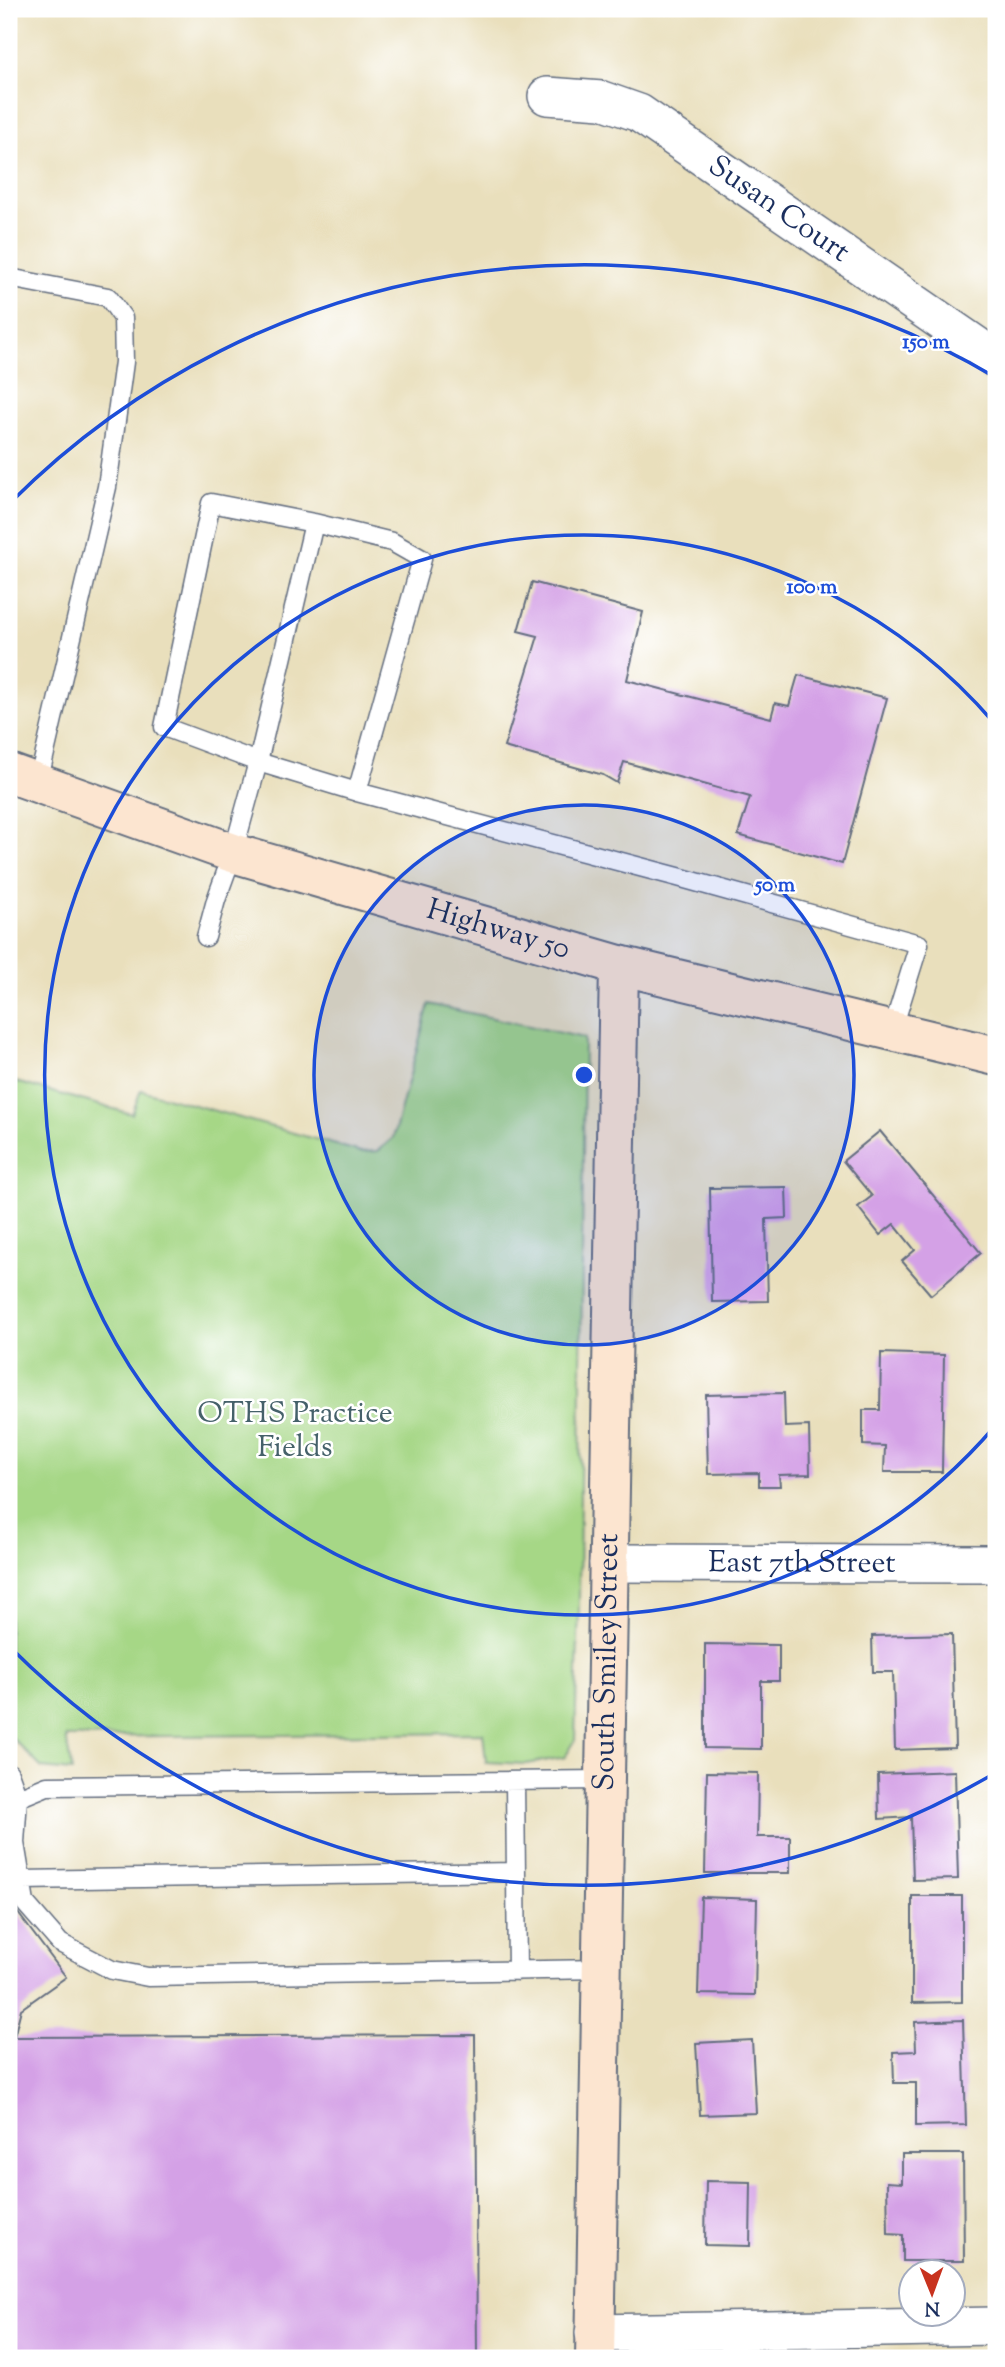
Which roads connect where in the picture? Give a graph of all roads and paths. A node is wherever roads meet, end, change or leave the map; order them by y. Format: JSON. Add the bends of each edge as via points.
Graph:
{"nodes":[{"id":1,"x":547,"y":96,"type":"dead end"},
{"id":2,"x":9,"y":278,"type":"edge"},
{"id":3,"x":996,"y":359,"type":"edge"},
{"id":4,"x":314,"y":523,"type":"junction"},
{"id":5,"x":258,"y":762,"type":"junction"},
{"id":6,"x":23,"y":778,"type":"edge"},
{"id":7,"x":357,"y":792,"type":"junction"},
{"id":8,"x":233,"y":853,"type":"junction"},
{"id":9,"x":206,"y":937,"type":"dead end"},
{"id":10,"x":619,"y":965,"type":"junction"},
{"id":11,"x":892,"y":1031,"type":"junction"},
{"id":12,"x":996,"y":1056,"type":"edge"},
{"id":13,"x":608,"y":1563,"type":"junction"},
{"id":14,"x":996,"y":1564,"type":"edge"},
{"id":15,"x":9,"y":1773,"type":"edge"},
{"id":16,"x":515,"y":1780,"type":"junction"},
{"id":17,"x":604,"y":1780,"type":"junction"},
{"id":18,"x":18,"y":1798,"type":"junction"},
{"id":19,"x":516,"y":1872,"type":"junction"},
{"id":20,"x":22,"y":1880,"type":"junction"},
{"id":21,"x":601,"y":1969,"type":"junction"},
{"id":22,"x":517,"y":1970,"type":"junction"},
{"id":23,"x":996,"y":2326,"type":"edge"},
{"id":24,"x":594,"y":2346,"type":"edge"}],
"edges":[{"from":1,"to":3,"type":"street","name":"Susan Court","via":[[602,100],[639,113]]},
{"from":2,"to":6,"type":"lane","via":[[108,297],[123,318],[124,362],[107,487]]},
{"from":4,"to":5,"type":"lane"},
{"from":4,"to":5,"type":"lane","via":[[211,503],[164,727]]},
{"from":4,"to":7,"type":"lane","via":[[392,542],[422,559]]},
{"from":5,"to":7,"type":"lane"},
{"from":5,"to":8,"type":"lane"},
{"from":6,"to":8,"type":"street","name":"Highway 50"},
{"from":7,"to":11,"type":"lane","via":[[919,944]]},
{"from":8,"to":9,"type":"lane"},
{"from":8,"to":10,"type":"street","name":"Highway 50"},
{"from":10,"to":11,"type":"street","name":"Highway 50"},
{"from":10,"to":13,"type":"street","name":"South Smiley Street"},
{"from":11,"to":12,"type":"street","name":"Highway 50"},
{"from":13,"to":14,"type":"street","name":"East 7th Street"},
{"from":13,"to":17,"type":"street","name":"South Smiley Street"},
{"from":15,"to":18,"type":"lane"},
{"from":16,"to":17,"type":"lane"},
{"from":16,"to":18,"type":"lane","via":[[47,1786]]},
{"from":16,"to":19,"type":"lane"},
{"from":17,"to":21,"type":"street","name":"South Smiley Street"},
{"from":18,"to":20,"type":"lane","via":[[15,1843]]},
{"from":19,"to":20,"type":"lane"},
{"from":19,"to":22,"type":"lane"},
{"from":20,"to":22,"type":"lane","via":[[25,1903],[60,1942],[112,1970],[148,1977]]},
{"from":21,"to":22,"type":"lane"},
{"from":21,"to":24,"type":"street","name":"South Smiley Street"},
{"from":23,"to":24,"type":"street"}]}
